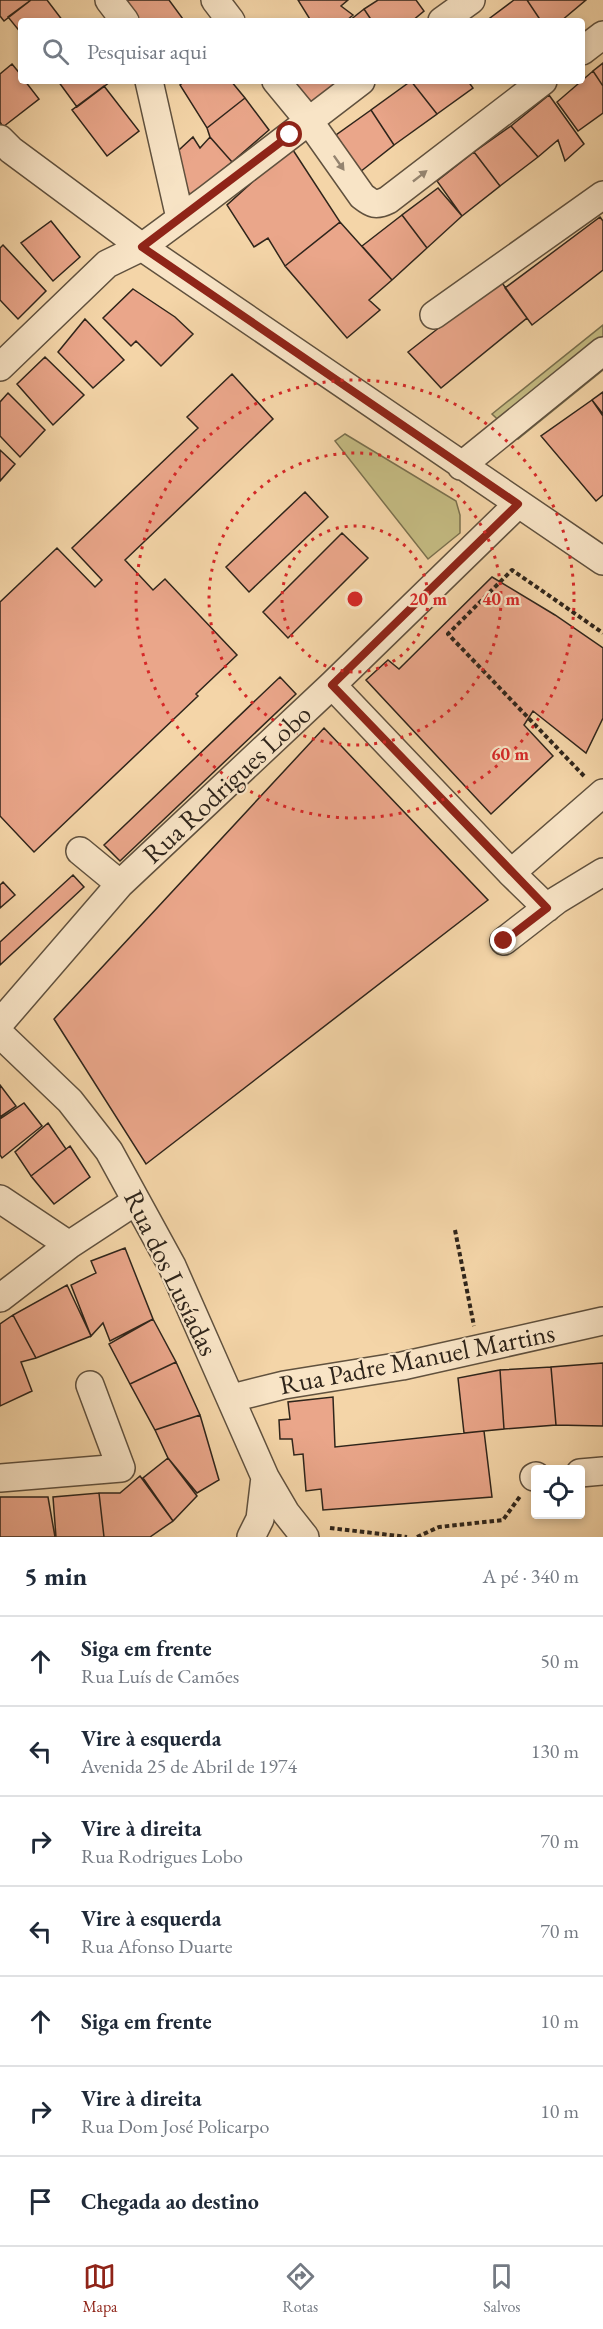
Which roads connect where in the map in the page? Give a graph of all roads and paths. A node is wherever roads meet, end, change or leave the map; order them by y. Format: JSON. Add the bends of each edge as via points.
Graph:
{"nodes":[{"id":1,"x":109,"y":0,"type":"edge"},
{"id":2,"x":215,"y":0,"type":"edge"},
{"id":3,"x":471,"y":0,"type":"edge"},
{"id":4,"x":123,"y":18,"type":"edge"},
{"id":5,"x":229,"y":18,"type":"edge"},
{"id":6,"x":446,"y":18,"type":"edge"},
{"id":7,"x":603,"y":35,"type":"edge"},
{"id":8,"x":585,"y":49,"type":"edge"},
{"id":9,"x":150,"y":84,"type":"edge"},
{"id":10,"x":278,"y":84,"type":"edge"},
{"id":11,"x":357,"y":84,"type":"edge"},
{"id":12,"x":539,"y":84,"type":"edge"},
{"id":13,"x":309,"y":121,"type":"junction"},
{"id":14,"x":0,"y":139,"type":"edge"},
{"id":15,"x":603,"y":195,"type":"edge"},
{"id":16,"x":180,"y":218,"type":"junction"},
{"id":17,"x":142,"y":247,"type":"junction"},
{"id":18,"x":434,"y":315,"type":"dead end"},
{"id":19,"x":603,"y":351,"type":"edge"},
{"id":20,"x":0,"y":367,"type":"edge"},
{"id":21,"x":461,"y":465,"type":"junction"},
{"id":22,"x":518,"y":504,"type":"junction"},
{"id":23,"x":603,"y":561,"type":"edge"},
{"id":24,"x":603,"y":633,"type":"edge"},
{"id":25,"x":332,"y":685,"type":"junction"},
{"id":26,"x":602,"y":794,"type":"edge"},
{"id":27,"x":80,"y":851,"type":"dead end"},
{"id":28,"x":603,"y":872,"type":"edge"},
{"id":29,"x":511,"y":873,"type":"junction"},
{"id":30,"x":120,"y":885,"type":"junction"},
{"id":31,"x":547,"y":908,"type":"junction"},
{"id":32,"x":504,"y":941,"type":"dead end"},
{"id":33,"x":0,"y":1023,"type":"edge"},
{"id":34,"x":0,"y":1034,"type":"edge"},
{"id":35,"x":0,"y":1199,"type":"edge"},
{"id":36,"x":136,"y":1201,"type":"junction"},
{"id":37,"x":455,"y":1230,"type":"dead end"},
{"id":38,"x":69,"y":1245,"type":"junction"},
{"id":39,"x":0,"y":1298,"type":"edge"},
{"id":40,"x":603,"y":1321,"type":"edge"},
{"id":41,"x":478,"y":1349,"type":"junction"},
{"id":42,"x":90,"y":1385,"type":"dead end"},
{"id":43,"x":232,"y":1398,"type":"junction"},
{"id":44,"x":603,"y":1471,"type":"edge"},
{"id":45,"x":585,"y":1473,"type":"edge"},
{"id":46,"x":265,"y":1477,"type":"junction"},
{"id":47,"x":0,"y":1478,"type":"edge"},
{"id":48,"x":531,"y":1482,"type":"edge"},
{"id":49,"x":314,"y":1529,"type":"edge"},
{"id":50,"x":251,"y":1537,"type":"edge"},
{"id":51,"x":407,"y":1537,"type":"edge"},
{"id":52,"x":417,"y":1537,"type":"edge"}],
"edges":[{"from":1,"to":4,"type":"street"},
{"from":2,"to":5,"type":"street"},
{"from":3,"to":6,"type":"street"},
{"from":7,"to":8,"type":"street"},
{"from":9,"to":16,"type":"street"},
{"from":10,"to":13,"type":"street"},
{"from":11,"to":13,"type":"street"},
{"from":13,"to":12,"type":"street","one_way":true,"via":[[362,196],[371,204],[379,204]]},
{"from":13,"to":16,"type":"street"},
{"from":14,"to":17,"type":"street"},
{"from":15,"to":18,"type":"street"},
{"from":16,"to":17,"type":"street"},
{"from":17,"to":20,"type":"street","via":[[107,264]]},
{"from":17,"to":21,"type":"street"},
{"from":19,"to":21,"type":"street"},
{"from":21,"to":22,"type":"street"},
{"from":22,"to":23,"type":"street"},
{"from":22,"to":25,"type":"street","name":"Rua Rodrigues Lobo"},
{"from":24,"to":26,"type":"path","via":[[512,570],[448,634]]},
{"from":25,"to":29,"type":"street"},
{"from":25,"to":30,"type":"street","name":"Rua Rodrigues Lobo"},
{"from":26,"to":29,"type":"street"},
{"from":27,"to":30,"type":"street"},
{"from":28,"to":31,"type":"street"},
{"from":29,"to":31,"type":"street"},
{"from":30,"to":33,"type":"street","name":"Rua Rodrigues Lobo"},
{"from":31,"to":32,"type":"street"},
{"from":34,"to":36,"type":"street","name":"Rua dos Lusíadas","via":[[70,1101],[109,1151]]},
{"from":35,"to":38,"type":"street"},
{"from":36,"to":38,"type":"street"},
{"from":36,"to":43,"type":"street","name":"Rua dos Lusíadas","via":[[172,1266]]},
{"from":37,"to":41,"type":"path"},
{"from":38,"to":39,"type":"street"},
{"from":40,"to":41,"type":"street","name":"Rua Padre Manuel Martins"},
{"from":41,"to":43,"type":"street","name":"Rua Padre Manuel Martins"},
{"from":42,"to":47,"type":"street","via":[[121,1468]]},
{"from":43,"to":46,"type":"street","name":"Rua dos Lusíadas"},
{"from":44,"to":45,"type":"street"},
{"from":46,"to":49,"type":"street","name":"Rua dos Lusíadas","via":[[286,1514]]},
{"from":46,"to":50,"type":"street","via":[[260,1519]]},
{"from":48,"to":52,"type":"path","via":[[503,1521],[439,1527]]},
{"from":49,"to":51,"type":"path"}]}
